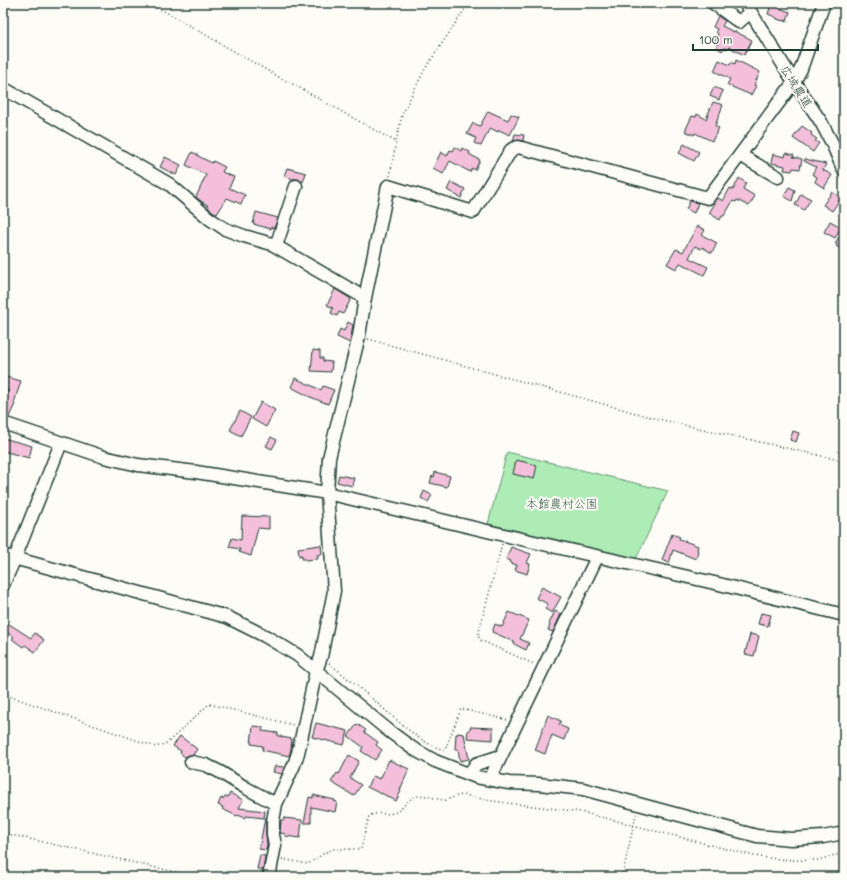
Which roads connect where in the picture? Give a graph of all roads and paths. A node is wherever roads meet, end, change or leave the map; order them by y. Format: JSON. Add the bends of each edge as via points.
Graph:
{"nodes":[{"id":1,"x":150,"y":3,"type":"edge"},
{"id":2,"x":469,"y":3,"type":"edge"},
{"id":3,"x":713,"y":3,"type":"edge"},
{"id":4,"x":824,"y":3,"type":"edge"},
{"id":5,"x":747,"y":7,"type":"edge"},
{"id":6,"x":794,"y":82,"type":"junction"},
{"id":7,"x":3,"y":88,"type":"edge"},
{"id":8,"x":396,"y":142,"type":"junction"},
{"id":9,"x":740,"y":155,"type":"junction"},
{"id":10,"x":844,"y":171,"type":"edge"},
{"id":11,"x":778,"y":177,"type":"dead end"},
{"id":12,"x":296,"y":186,"type":"dead end"},
{"id":13,"x":388,"y":186,"type":"junction"},
{"id":14,"x":276,"y":246,"type":"junction"},
{"id":15,"x":365,"y":298,"type":"junction"},
{"id":16,"x":360,"y":336,"type":"junction"},
{"id":17,"x":3,"y":423,"type":"edge"},
{"id":18,"x":61,"y":443,"type":"junction"},
{"id":19,"x":844,"y":461,"type":"edge"},
{"id":20,"x":327,"y":493,"type":"junction"},
{"id":21,"x":504,"y":535,"type":"junction"},
{"id":22,"x":3,"y":555,"type":"edge"},
{"id":23,"x":597,"y":557,"type":"junction"},
{"id":24,"x":15,"y":558,"type":"junction"},
{"id":25,"x":3,"y":585,"type":"edge"},
{"id":26,"x":844,"y":615,"type":"edge"},
{"id":27,"x":320,"y":656,"type":"junction"},
{"id":28,"x":543,"y":668,"type":"junction"},
{"id":29,"x":316,"y":671,"type":"junction"},
{"id":30,"x":3,"y":694,"type":"edge"},
{"id":31,"x":517,"y":722,"type":"junction"},
{"id":32,"x":304,"y":727,"type":"junction"},
{"id":33,"x":501,"y":756,"type":"junction"},
{"id":34,"x":191,"y":762,"type":"dead end"},
{"id":35,"x":469,"y":774,"type":"junction"},
{"id":36,"x":490,"y":779,"type":"junction"},
{"id":37,"x":276,"y":804,"type":"junction"},
{"id":38,"x":638,"y":804,"type":"junction"},
{"id":39,"x":634,"y":825,"type":"junction"},
{"id":40,"x":3,"y":833,"type":"edge"},
{"id":41,"x":844,"y":833,"type":"edge"},
{"id":42,"x":844,"y":855,"type":"edge"},
{"id":43,"x":273,"y":856,"type":"junction"},
{"id":44,"x":197,"y":877,"type":"edge"},
{"id":45,"x":269,"y":877,"type":"edge"},
{"id":46,"x":622,"y":877,"type":"edge"}],
"edges":[{"from":1,"to":8,"type":"path"},
{"from":2,"to":8,"type":"path","via":[[412,93],[402,115]]},
{"from":3,"to":5,"type":"street","via":[[739,22]]},
{"from":4,"to":6,"type":"street"},
{"from":5,"to":6,"type":"street","name":"広域農道"},
{"from":6,"to":9,"type":"street"},
{"from":6,"to":10,"type":"street","name":"広域農道","via":[[821,122]]},
{"from":7,"to":14,"type":"street","via":[[169,184],[225,229]]},
{"from":8,"to":13,"type":"path"},
{"from":9,"to":11,"type":"street"},
{"from":9,"to":13,"type":"street","via":[[708,198],[518,147],[511,150],[473,212]]},
{"from":12,"to":14,"type":"street"},
{"from":13,"to":15,"type":"street"},
{"from":14,"to":15,"type":"street"},
{"from":15,"to":16,"type":"street"},
{"from":16,"to":19,"type":"path","via":[[654,418]]},
{"from":16,"to":20,"type":"street","via":[[329,458]]},
{"from":17,"to":18,"type":"street"},
{"from":18,"to":20,"type":"street","via":[[138,465]]},
{"from":18,"to":24,"type":"street"},
{"from":20,"to":21,"type":"street"},
{"from":20,"to":27,"type":"street","via":[[334,591]]},
{"from":21,"to":23,"type":"street"},
{"from":21,"to":28,"type":"path","via":[[478,635],[480,640]]},
{"from":22,"to":24,"type":"street"},
{"from":23,"to":26,"type":"street"},
{"from":23,"to":28,"type":"street"},
{"from":24,"to":25,"type":"street"},
{"from":24,"to":29,"type":"street","via":[[227,616],[297,655]]},
{"from":27,"to":29,"type":"street"},
{"from":27,"to":31,"type":"path","via":[[435,748],[445,750],[461,709]]},
{"from":28,"to":31,"type":"street"},
{"from":29,"to":32,"type":"street"},
{"from":29,"to":35,"type":"street","via":[[412,748],[435,761]]},
{"from":30,"to":32,"type":"path","via":[[156,747],[167,743],[209,704]]},
{"from":31,"to":33,"type":"street"},
{"from":32,"to":37,"type":"street","via":[[294,765]]},
{"from":33,"to":35,"type":"street","via":[[476,764]]},
{"from":33,"to":36,"type":"street"},
{"from":34,"to":37,"type":"street","via":[[206,765]]},
{"from":35,"to":36,"type":"street"},
{"from":36,"to":38,"type":"street","via":[[583,789]]},
{"from":37,"to":43,"type":"street","via":[[273,821]]},
{"from":38,"to":39,"type":"path"},
{"from":38,"to":41,"type":"street","via":[[757,836],[791,839]]},
{"from":39,"to":42,"type":"path","via":[[754,856],[780,860],[818,860]]},
{"from":39,"to":43,"type":"path","via":[[581,812],[461,795],[443,800],[417,796],[396,812],[369,816],[361,849],[334,849],[308,864]]},
{"from":39,"to":46,"type":"path"},
{"from":40,"to":44,"type":"path"},
{"from":43,"to":45,"type":"street"}]}
